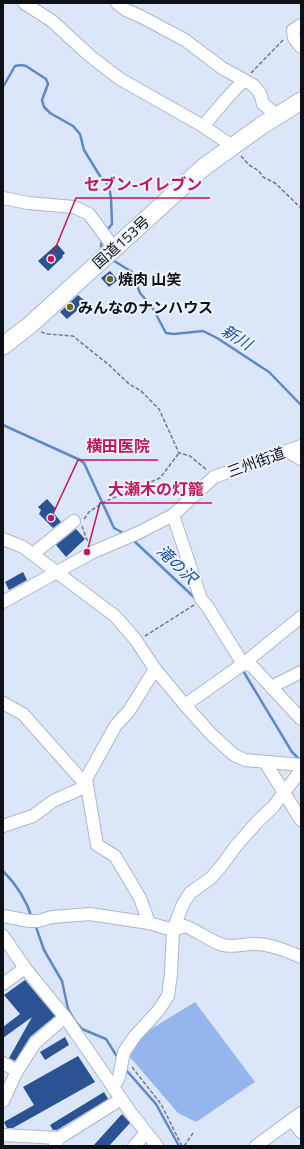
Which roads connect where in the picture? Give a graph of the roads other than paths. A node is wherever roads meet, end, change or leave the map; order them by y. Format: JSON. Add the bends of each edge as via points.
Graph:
{"nodes":[{"id":1,"x":24,"y":3,"type":"edge"},
{"id":2,"x":117,"y":3,"type":"edge"},
{"id":3,"x":297,"y":28,"type":"edge"},
{"id":4,"x":301,"y":47,"type":"edge"},
{"id":5,"x":244,"y":80,"type":"junction"},
{"id":6,"x":301,"y":101,"type":"edge"},
{"id":7,"x":277,"y":115,"type":"junction"},
{"id":8,"x":203,"y":126,"type":"junction"},
{"id":9,"x":232,"y":146,"type":"junction"},
{"id":10,"x":3,"y":198,"type":"edge"},
{"id":11,"x":109,"y":253,"type":"junction"},
{"id":12,"x":3,"y":346,"type":"edge"},
{"id":13,"x":301,"y":446,"type":"edge"},
{"id":14,"x":287,"y":451,"type":"junction"},
{"id":15,"x":301,"y":459,"type":"edge"},
{"id":16,"x":173,"y":515,"type":"junction"},
{"id":17,"x":74,"y":521,"type":"dead end"},
{"id":18,"x":3,"y":539,"type":"edge"},
{"id":19,"x":32,"y":554,"type":"junction"},
{"id":20,"x":57,"y":572,"type":"junction"},
{"id":21,"x":3,"y":602,"type":"edge"},
{"id":22,"x":301,"y":617,"type":"edge"},
{"id":23,"x":240,"y":666,"type":"junction"},
{"id":24,"x":155,"y":669,"type":"junction"},
{"id":25,"x":301,"y":672,"type":"edge"},
{"id":26,"x":271,"y":687,"type":"junction"},
{"id":27,"x":3,"y":703,"type":"edge"},
{"id":28,"x":185,"y":705,"type":"junction"},
{"id":29,"x":301,"y":719,"type":"edge"},
{"id":30,"x":265,"y":762,"type":"junction"},
{"id":31,"x":301,"y":765,"type":"edge"},
{"id":32,"x":301,"y":770,"type":"edge"},
{"id":33,"x":87,"y":786,"type":"junction"},
{"id":34,"x":284,"y":792,"type":"junction"},
{"id":35,"x":301,"y":820,"type":"edge"},
{"id":36,"x":3,"y":826,"type":"edge"},
{"id":37,"x":3,"y":916,"type":"edge"},
{"id":38,"x":149,"y":923,"type":"junction"},
{"id":39,"x":173,"y":930,"type":"junction"},
{"id":40,"x":3,"y":936,"type":"edge"},
{"id":41,"x":301,"y":957,"type":"edge"},
{"id":42,"x":25,"y":968,"type":"junction"},
{"id":43,"x":3,"y":984,"type":"edge"},
{"id":44,"x":64,"y":1018,"type":"junction"},
{"id":45,"x":3,"y":1063,"type":"edge"},
{"id":46,"x":17,"y":1071,"type":"junction"},
{"id":47,"x":113,"y":1088,"type":"junction"},
{"id":48,"x":121,"y":1099,"type":"junction"},
{"id":49,"x":3,"y":1101,"type":"edge"},
{"id":50,"x":296,"y":1116,"type":"edge"},
{"id":51,"x":301,"y":1132,"type":"edge"},
{"id":52,"x":146,"y":1133,"type":"junction"},
{"id":53,"x":3,"y":1135,"type":"edge"},
{"id":54,"x":57,"y":1142,"type":"edge"},
{"id":55,"x":134,"y":1146,"type":"edge"},
{"id":56,"x":157,"y":1146,"type":"edge"},
{"id":57,"x":256,"y":1146,"type":"edge"}],
"edges":[{"from":1,"to":8,"type":"street","via":[[52,21],[120,79]]},
{"from":2,"to":5,"type":"street","via":[[185,40],[222,68]]},
{"from":3,"to":4,"type":"street","via":[[294,38]]},
{"from":5,"to":7,"type":"street","via":[[253,85],[260,93],[263,104]]},
{"from":5,"to":8,"type":"street"},
{"from":6,"to":7,"type":"highway","name":"国道153号"},
{"from":7,"to":9,"type":"highway","name":"国道153号"},
{"from":8,"to":9,"type":"street"},
{"from":9,"to":11,"type":"highway","name":"国道153号","via":[[182,186]]},
{"from":10,"to":11,"type":"street","via":[[74,207],[88,214]]},
{"from":11,"to":12,"type":"highway","name":"国道153号","via":[[30,325]]},
{"from":13,"to":14,"type":"street","name":"三州街道"},
{"from":14,"to":15,"type":"street"},
{"from":14,"to":16,"type":"street","name":"三州街道","via":[[214,477]]},
{"from":16,"to":20,"type":"street","name":"三州街道","via":[[93,552]]},
{"from":16,"to":23,"type":"street","via":[[201,599]]},
{"from":17,"to":19,"type":"street"},
{"from":18,"to":19,"type":"street","via":[[23,547]]},
{"from":19,"to":20,"type":"street"},
{"from":20,"to":21,"type":"street"},
{"from":20,"to":24,"type":"street","via":[[115,616]]},
{"from":22,"to":23,"type":"street"},
{"from":23,"to":26,"type":"street","via":[[251,665]]},
{"from":23,"to":28,"type":"street"},
{"from":24,"to":28,"type":"street"},
{"from":24,"to":33,"type":"street","via":[[129,711],[116,725],[86,779]]},
{"from":25,"to":26,"type":"street"},
{"from":26,"to":29,"type":"street"},
{"from":27,"to":33,"type":"street","via":[[23,714]]},
{"from":28,"to":30,"type":"street","via":[[234,755],[245,760]]},
{"from":30,"to":31,"type":"street"},
{"from":30,"to":34,"type":"street"},
{"from":32,"to":34,"type":"street"},
{"from":33,"to":36,"type":"street","via":[[53,801],[33,816]]},
{"from":33,"to":38,"type":"street","via":[[97,845],[115,856],[140,898]]},
{"from":34,"to":35,"type":"street"},
{"from":34,"to":39,"type":"street","via":[[211,878],[190,893],[178,912]]},
{"from":37,"to":38,"type":"street","via":[[34,921],[90,914]]},
{"from":38,"to":39,"type":"street"},
{"from":39,"to":41,"type":"street","via":[[184,926],[224,945],[270,946]]},
{"from":39,"to":47,"type":"street","via":[[168,996],[124,1052],[119,1077]]},
{"from":40,"to":42,"type":"street"},
{"from":42,"to":43,"type":"street"},
{"from":42,"to":44,"type":"street"},
{"from":44,"to":46,"type":"street","via":[[35,1043]]},
{"from":44,"to":47,"type":"street"},
{"from":45,"to":46,"type":"street"},
{"from":46,"to":49,"type":"street"},
{"from":47,"to":48,"type":"street"},
{"from":48,"to":52,"type":"street"},
{"from":48,"to":54,"type":"street"},
{"from":50,"to":51,"type":"street"},
{"from":50,"to":57,"type":"street"},
{"from":52,"to":55,"type":"street"},
{"from":52,"to":56,"type":"street"},
{"from":53,"to":54,"type":"street"}]}
